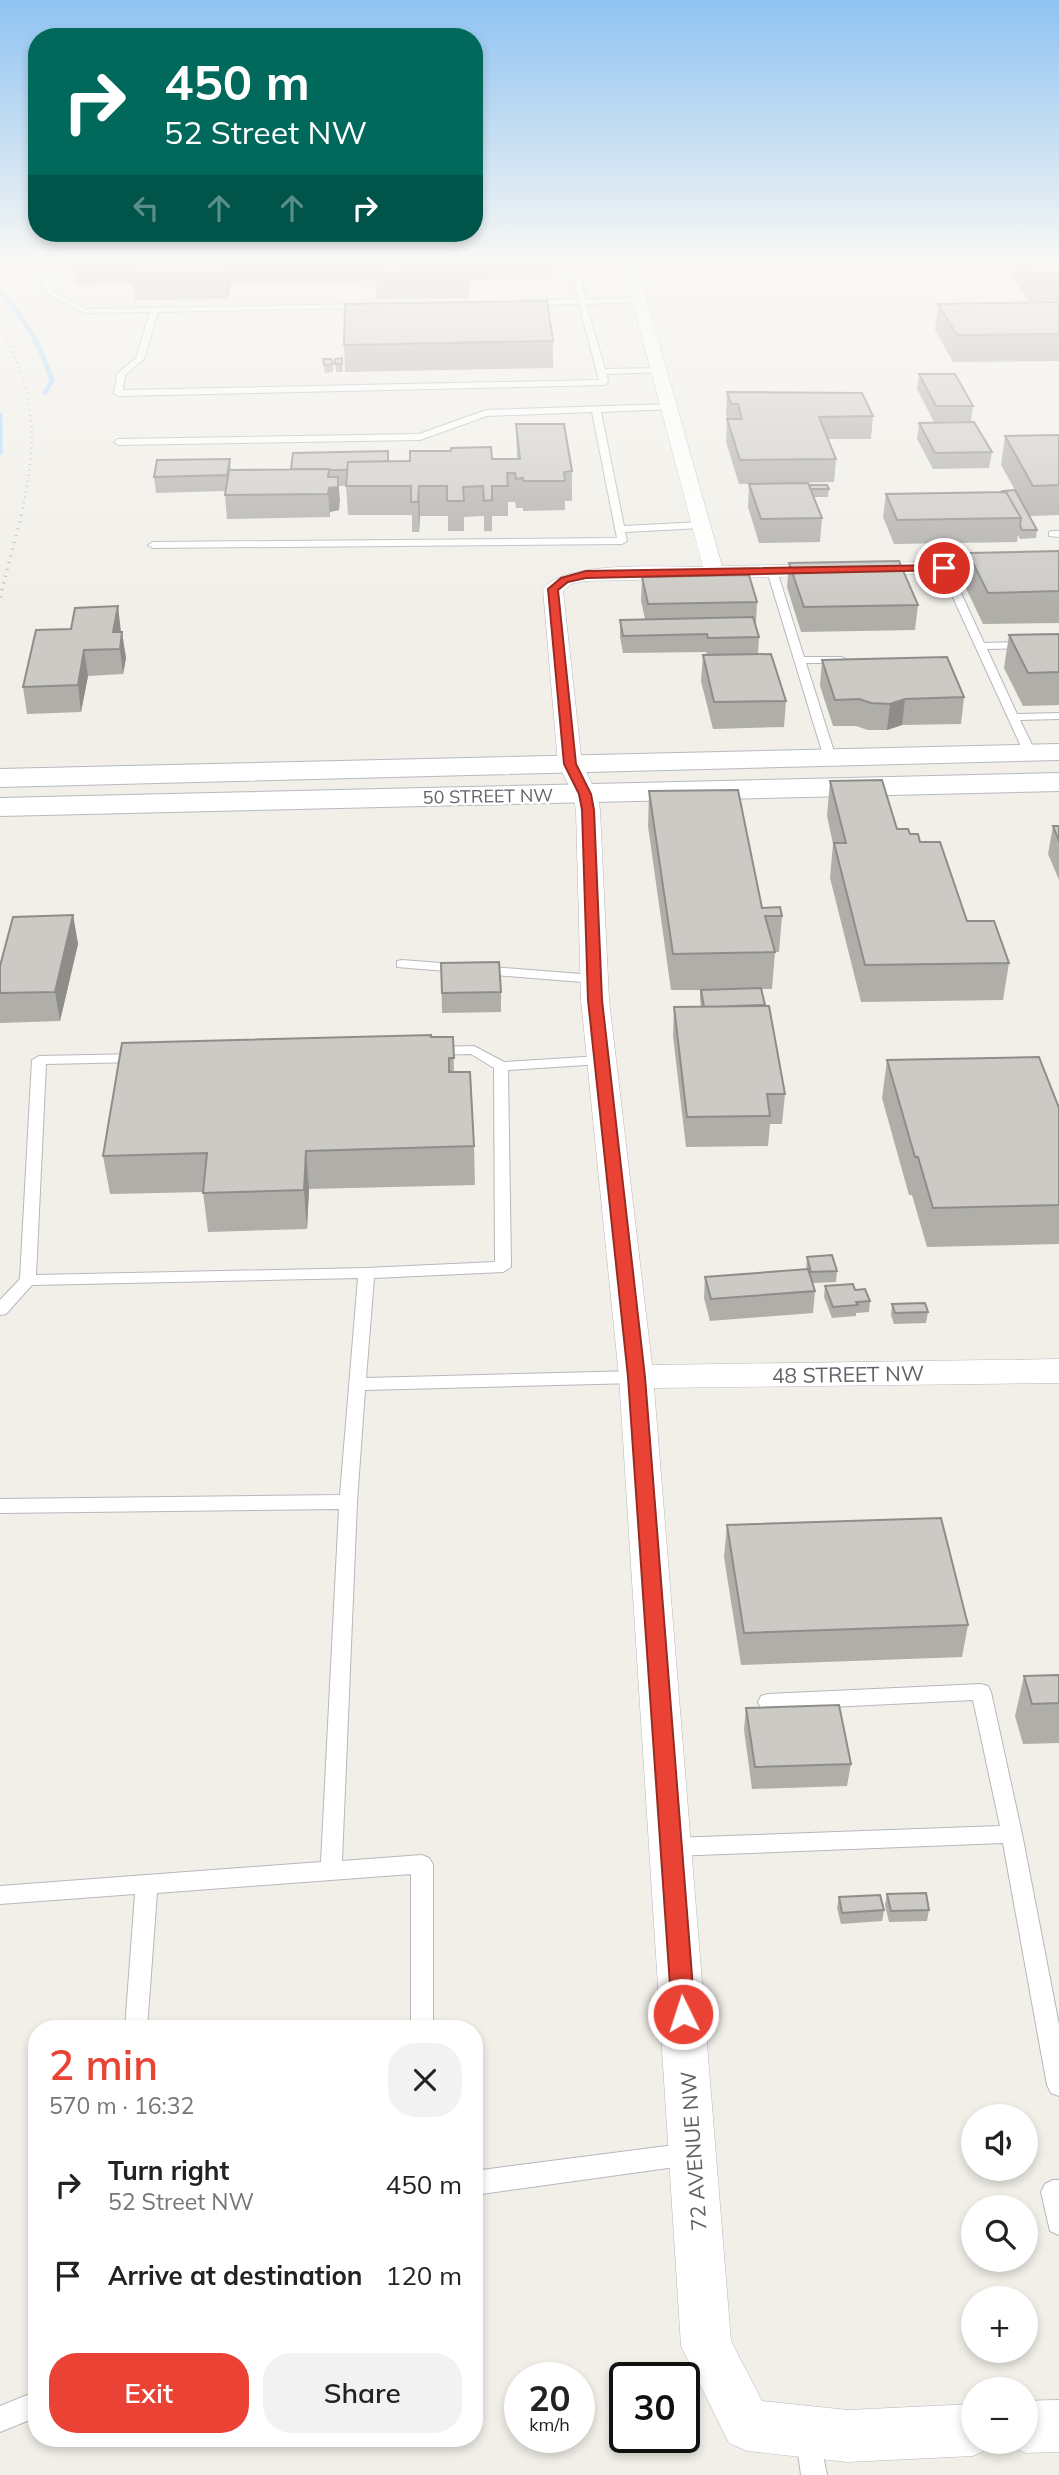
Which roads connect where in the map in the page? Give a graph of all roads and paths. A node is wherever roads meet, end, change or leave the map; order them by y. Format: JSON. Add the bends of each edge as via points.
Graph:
{"nodes":[{"id":1,"x":120,"y":378,"type":"edge"},
{"id":2,"x":603,"y":378,"type":"edge"},
{"id":3,"x":661,"y":378,"type":"edge"},
{"id":4,"x":669,"y":407,"type":"junction"},
{"id":5,"x":596,"y":410,"type":"junction"},
{"id":6,"x":118,"y":442,"type":"dead end"},
{"id":7,"x":701,"y":525,"type":"junction"},
{"id":8,"x":620,"y":529,"type":"junction"},
{"id":9,"x":153,"y":545,"type":"dead end"},
{"id":10,"x":1059,"y":565,"type":"edge"},
{"id":11,"x":944,"y":568,"type":"junction"},
{"id":12,"x":772,"y":571,"type":"junction"},
{"id":13,"x":714,"y":572,"type":"junction"},
{"id":14,"x":1059,"y":644,"type":"edge"},
{"id":15,"x":981,"y":646,"type":"junction"},
{"id":16,"x":799,"y":660,"type":"junction"},
{"id":17,"x":851,"y":660,"type":"edge"},
{"id":18,"x":1059,"y":716,"type":"edge"},
{"id":19,"x":1013,"y":717,"type":"junction"},
{"id":20,"x":1059,"y":752,"type":"edge"},
{"id":21,"x":1030,"y":753,"type":"junction"},
{"id":22,"x":830,"y":758,"type":"junction"},
{"id":23,"x":0,"y":778,"type":"edge"},
{"id":24,"x":578,"y":779,"type":"junction"},
{"id":25,"x":1059,"y":782,"type":"edge"},
{"id":26,"x":0,"y":807,"type":"edge"},
{"id":27,"x":402,"y":964,"type":"dead end"},
{"id":28,"x":594,"y":979,"type":"junction"},
{"id":29,"x":419,"y":1051,"type":"edge"},
{"id":30,"x":161,"y":1057,"type":"edge"},
{"id":31,"x":601,"y":1060,"type":"junction"},
{"id":32,"x":501,"y":1066,"type":"junction"},
{"id":33,"x":366,"y":1273,"type":"junction"},
{"id":34,"x":28,"y":1280,"type":"junction"},
{"id":35,"x":0,"y":1310,"type":"edge"},
{"id":36,"x":1059,"y":1371,"type":"edge"},
{"id":37,"x":636,"y":1377,"type":"junction"},
{"id":38,"x":357,"y":1384,"type":"junction"},
{"id":39,"x":348,"y":1502,"type":"junction"},
{"id":40,"x":0,"y":1506,"type":"edge"},
{"id":41,"x":768,"y":1702,"type":"dead end"},
{"id":42,"x":1012,"y":1835,"type":"junction"},
{"id":43,"x":672,"y":1847,"type":"junction"},
{"id":44,"x":331,"y":1870,"type":"junction"},
{"id":45,"x":147,"y":1884,"type":"junction"},
{"id":46,"x":0,"y":1895,"type":"edge"},
{"id":47,"x":137,"y":2020,"type":"edge"},
{"id":48,"x":422,"y":2020,"type":"edge"},
{"id":49,"x":1059,"y":2085,"type":"edge"},
{"id":50,"x":693,"y":2154,"type":"junction"},
{"id":51,"x":483,"y":2182,"type":"edge"},
{"id":52,"x":1059,"y":2192,"type":"edge"},
{"id":53,"x":1059,"y":2223,"type":"edge"},
{"id":54,"x":28,"y":2408,"type":"edge"},
{"id":55,"x":0,"y":2419,"type":"edge"},
{"id":56,"x":1059,"y":2426,"type":"edge"},
{"id":57,"x":1038,"y":2427,"type":"edge"},
{"id":58,"x":961,"y":2431,"type":"edge"},
{"id":59,"x":811,"y":2454,"type":"edge"}],
"edges":[{"from":1,"to":2,"type":"lane","via":[[118,393],[604,382]]},
{"from":3,"to":4,"type":"street"},
{"from":4,"to":5,"type":"lane"},
{"from":4,"to":7,"type":"street"},
{"from":5,"to":6,"type":"lane","via":[[486,413],[420,437]]},
{"from":5,"to":8,"type":"lane"},
{"from":7,"to":8,"type":"lane"},
{"from":7,"to":13,"type":"street"},
{"from":8,"to":9,"type":"lane","via":[[622,541]]},
{"from":10,"to":11,"type":"street"},
{"from":11,"to":12,"type":"street"},
{"from":11,"to":15,"type":"lane"},
{"from":12,"to":13,"type":"street"},
{"from":12,"to":16,"type":"lane"},
{"from":13,"to":24,"type":"street","name":"72 AVENUE NW","via":[[586,575],[564,580],[553,589]]},
{"from":14,"to":15,"type":"lane"},
{"from":15,"to":19,"type":"lane"},
{"from":16,"to":17,"type":"lane"},
{"from":16,"to":22,"type":"lane"},
{"from":18,"to":19,"type":"lane"},
{"from":19,"to":21,"type":"lane"},
{"from":20,"to":21,"type":"main road","name":"50 STREET NW"},
{"from":21,"to":22,"type":"main road","name":"50 STREET NW"},
{"from":22,"to":24,"type":"main road","name":"50 STREET NW"},
{"from":23,"to":24,"type":"main road","name":"50 STREET NW"},
{"from":24,"to":25,"type":"main road","name":"50 STREET NW"},
{"from":24,"to":26,"type":"main road","name":"50 STREET NW"},
{"from":24,"to":28,"type":"street","name":"72 AVENUE NW"},
{"from":27,"to":28,"type":"lane"},
{"from":28,"to":31,"type":"street","name":"72 AVENUE NW"},
{"from":29,"to":32,"type":"lane","via":[[474,1050]]},
{"from":30,"to":34,"type":"lane","via":[[39,1060]]},
{"from":31,"to":32,"type":"lane"},
{"from":31,"to":37,"type":"street","name":"72 AVENUE NW"},
{"from":32,"to":33,"type":"lane","via":[[503,1267]]},
{"from":33,"to":34,"type":"lane"},
{"from":33,"to":38,"type":"lane"},
{"from":34,"to":35,"type":"lane"},
{"from":36,"to":37,"type":"street","name":"48 STREET NW"},
{"from":37,"to":38,"type":"lane"},
{"from":37,"to":43,"type":"street","name":"72 AVENUE NW"},
{"from":38,"to":39,"type":"lane"},
{"from":39,"to":40,"type":"lane"},
{"from":39,"to":44,"type":"lane"},
{"from":41,"to":42,"type":"lane","via":[[981,1692]]},
{"from":42,"to":43,"type":"lane"},
{"from":42,"to":49,"type":"lane"},
{"from":43,"to":50,"type":"street","name":"72 AVENUE NW"},
{"from":44,"to":45,"type":"lane"},
{"from":44,"to":48,"type":"lane","via":[[422,1864]]},
{"from":45,"to":46,"type":"lane"},
{"from":45,"to":47,"type":"lane"},
{"from":50,"to":51,"type":"lane"},
{"from":50,"to":59,"type":"street","name":"72 AVENUE NW","via":[[706,2346],[747,2425]]},
{"from":52,"to":53,"type":"lane","via":[[1054,2192]]},
{"from":54,"to":55,"type":"lane"},
{"from":56,"to":57,"type":"street"},
{"from":58,"to":59,"type":"street","via":[[848,2436]]}]}
